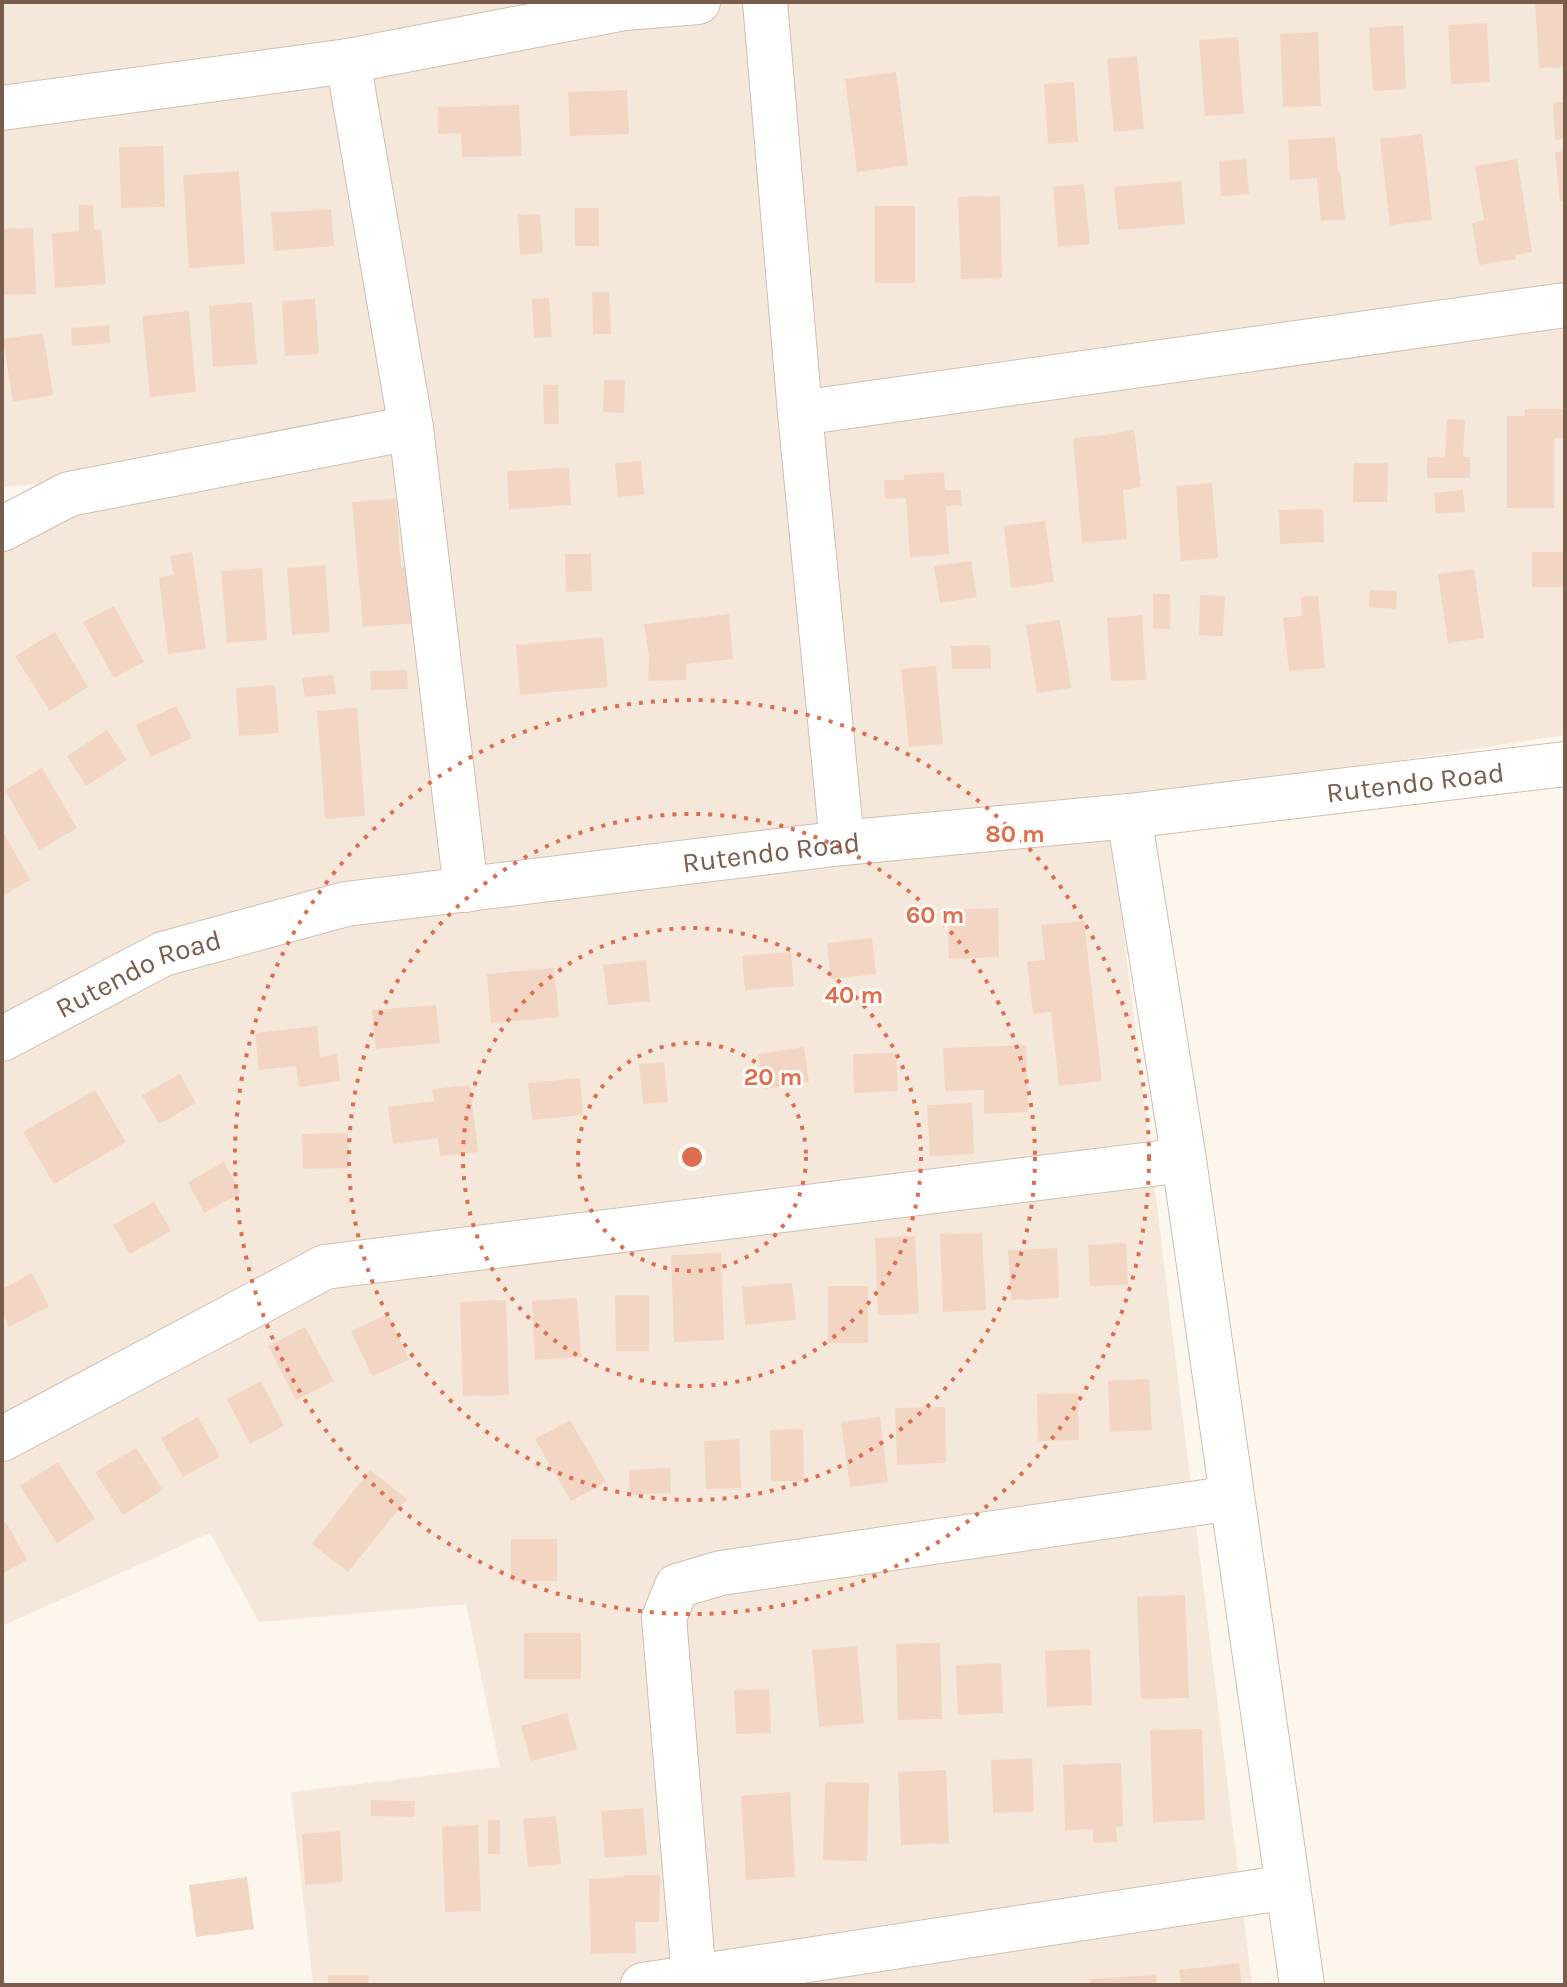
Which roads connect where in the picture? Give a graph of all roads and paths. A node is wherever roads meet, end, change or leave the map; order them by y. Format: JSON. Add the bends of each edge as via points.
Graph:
{"nodes":[{"id":1,"x":698,"y":2,"type":"edge"},
{"id":2,"x":765,"y":2,"type":"edge"},
{"id":3,"x":624,"y":5,"type":"edge"},
{"id":4,"x":348,"y":61,"type":"junction"},
{"id":5,"x":2,"y":108,"type":"edge"},
{"id":6,"x":1565,"y":305,"type":"edge"},
{"id":7,"x":800,"y":413,"type":"junction"},
{"id":8,"x":411,"y":428,"type":"junction"},
{"id":9,"x":2,"y":529,"type":"edge"},
{"id":10,"x":1565,"y":764,"type":"edge"},
{"id":11,"x":1129,"y":816,"type":"junction"},
{"id":12,"x":842,"y":843,"type":"junction"},
{"id":13,"x":466,"y":890,"type":"junction"},
{"id":14,"x":2,"y":1039,"type":"edge"},
{"id":15,"x":1184,"y":1160,"type":"junction"},
{"id":16,"x":2,"y":1439,"type":"edge"},
{"id":17,"x":1232,"y":1498,"type":"junction"},
{"id":18,"x":1288,"y":1887,"type":"junction"},
{"id":19,"x":694,"y":1978,"type":"junction"},
{"id":20,"x":643,"y":1985,"type":"edge"},
{"id":21,"x":1302,"y":1985,"type":"edge"}],
"edges":[{"from":1,"to":3,"type":"street"},
{"from":2,"to":7,"type":"street"},
{"from":3,"to":4,"type":"street"},
{"from":4,"to":5,"type":"street"},
{"from":4,"to":8,"type":"street"},
{"from":6,"to":7,"type":"street"},
{"from":7,"to":12,"type":"street"},
{"from":8,"to":9,"type":"street","via":[[69,494]]},
{"from":8,"to":13,"type":"street"},
{"from":10,"to":11,"type":"street","name":"Rutendo Road"},
{"from":11,"to":12,"type":"street","name":"Rutendo Road"},
{"from":11,"to":15,"type":"street"},
{"from":12,"to":13,"type":"street","name":"Rutendo Road"},
{"from":13,"to":14,"type":"street","name":"Rutendo Road","via":[[346,904],[163,954]]},
{"from":15,"to":16,"type":"street","via":[[325,1267]]},
{"from":15,"to":17,"type":"street"},
{"from":17,"to":18,"type":"street"},
{"from":17,"to":19,"type":"street","via":[[721,1573],[677,1586],[664,1618]]},
{"from":18,"to":19,"type":"street"},
{"from":18,"to":21,"type":"street"},
{"from":19,"to":20,"type":"street"}]}
